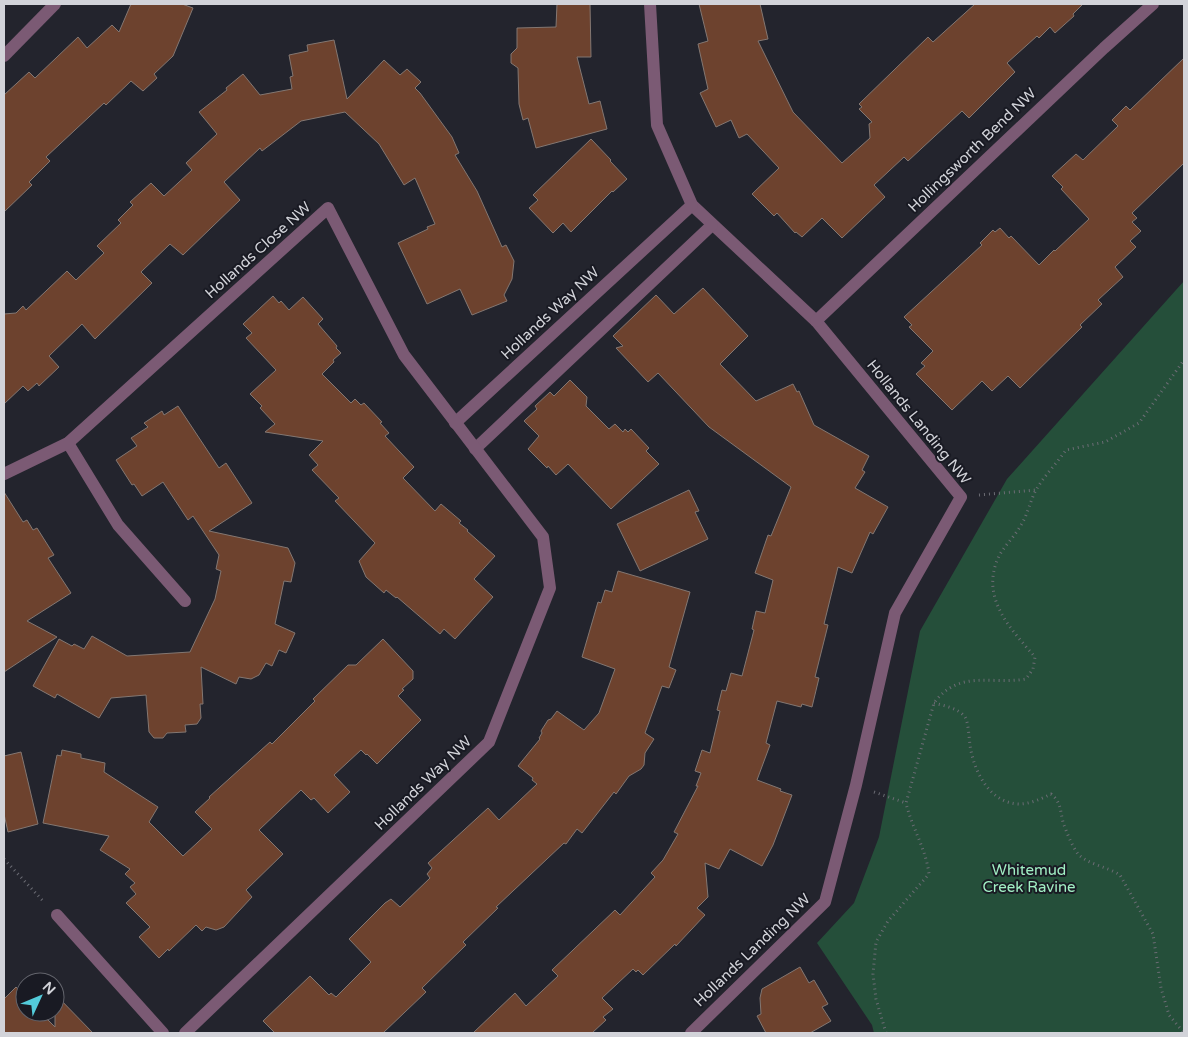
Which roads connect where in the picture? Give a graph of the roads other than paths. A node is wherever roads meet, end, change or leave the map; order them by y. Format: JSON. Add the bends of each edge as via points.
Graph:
{"nodes":[{"id":1,"x":55,"y":4,"type":"edge"},
{"id":2,"x":650,"y":4,"type":"edge"},
{"id":3,"x":1152,"y":4,"type":"edge"},
{"id":4,"x":4,"y":56,"type":"edge"},
{"id":5,"x":692,"y":205,"type":"junction"},
{"id":6,"x":712,"y":225,"type":"junction"},
{"id":7,"x":816,"y":321,"type":"junction"},
{"id":8,"x":455,"y":423,"type":"junction"},
{"id":9,"x":68,"y":444,"type":"junction"},
{"id":10,"x":475,"y":449,"type":"junction"},
{"id":11,"x":4,"y":474,"type":"edge"},
{"id":12,"x":185,"y":601,"type":"dead end"},
{"id":13,"x":57,"y":915,"type":"road end"},
{"id":14,"x":162,"y":1033,"type":"edge"},
{"id":15,"x":185,"y":1033,"type":"edge"},
{"id":16,"x":690,"y":1033,"type":"edge"}],
"edges":[{"from":1,"to":4,"type":"street"},
{"from":2,"to":5,"type":"street","name":"Hollands Landing NW","via":[[657,125]]},
{"from":3,"to":7,"type":"street","name":"Hollingsworth Bend NW"},
{"from":5,"to":6,"type":"street","name":"Hollands Landing NW"},
{"from":5,"to":8,"type":"street","name":"Hollands Way NW"},
{"from":6,"to":7,"type":"street","name":"Hollands Landing NW"},
{"from":6,"to":10,"type":"street"},
{"from":7,"to":16,"type":"street","name":"Hollands Landing NW","via":[[961,497],[895,613],[856,785],[825,902]]},
{"from":8,"to":9,"type":"street","name":"Hollands Close NW","via":[[404,355],[328,208]]},
{"from":8,"to":10,"type":"street","name":"Hollands Way NW"},
{"from":9,"to":11,"type":"street","name":"Hollands Close NW"},
{"from":9,"to":12,"type":"street","via":[[118,525]]},
{"from":10,"to":15,"type":"street","name":"Hollands Way NW","via":[[543,537],[550,588],[489,742]]},
{"from":13,"to":14,"type":"street"}]}
